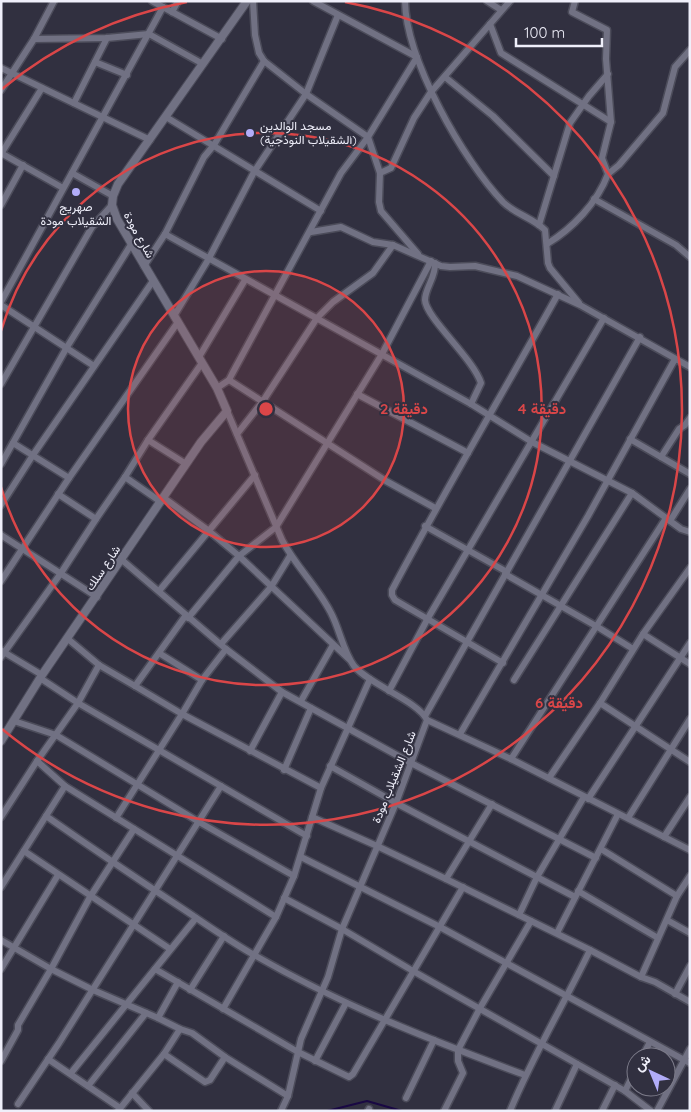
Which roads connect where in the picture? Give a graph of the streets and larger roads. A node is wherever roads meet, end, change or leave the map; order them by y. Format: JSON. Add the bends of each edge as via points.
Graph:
{"nodes":[{"id":1,"x":54,"y":1,"type":"edge"},
{"id":2,"x":152,"y":1,"type":"edge"},
{"id":3,"x":178,"y":1,"type":"edge"},
{"id":4,"x":247,"y":1,"type":"edge"},
{"id":5,"x":254,"y":1,"type":"edge"},
{"id":6,"x":313,"y":1,"type":"edge"},
{"id":7,"x":405,"y":1,"type":"edge"},
{"id":8,"x":487,"y":1,"type":"edge"},
{"id":9,"x":510,"y":1,"type":"edge"},
{"id":10,"x":575,"y":1,"type":"edge"},
{"id":11,"x":322,"y":3,"type":"edge"},
{"id":12,"x":163,"y":7,"type":"junction"},
{"id":13,"x":501,"y":10,"type":"junction"},
{"id":14,"x":172,"y":12,"type":"junction"},
{"id":15,"x":338,"y":15,"type":"junction"},
{"id":16,"x":490,"y":24,"type":"junction"},
{"id":17,"x":149,"y":34,"type":"junction"},
{"id":18,"x":107,"y":38,"type":"junction"},
{"id":19,"x":34,"y":39,"type":"junction"},
{"id":20,"x":222,"y":39,"type":"junction"},
{"id":21,"x":690,"y":50,"type":"edge"},
{"id":22,"x":417,"y":57,"type":"junction"},
{"id":23,"x":264,"y":61,"type":"junction"},
{"id":24,"x":95,"y":62,"type":"junction"},
{"id":25,"x":204,"y":64,"type":"junction"},
{"id":26,"x":1,"y":68,"type":"edge"},
{"id":27,"x":12,"y":74,"type":"junction"},
{"id":28,"x":608,"y":74,"type":"junction"},
{"id":29,"x":126,"y":75,"type":"junction"},
{"id":30,"x":445,"y":77,"type":"junction"},
{"id":31,"x":42,"y":88,"type":"junction"},
{"id":32,"x":1,"y":90,"type":"edge"},
{"id":33,"x":431,"y":92,"type":"junction"},
{"id":34,"x":306,"y":94,"type":"junction"},
{"id":35,"x":74,"y":103,"type":"junction"},
{"id":36,"x":583,"y":105,"type":"junction"},
{"id":37,"x":104,"y":117,"type":"junction"},
{"id":38,"x":166,"y":118,"type":"junction"},
{"id":39,"x":611,"y":122,"type":"junction"},
{"id":40,"x":368,"y":137,"type":"junction"},
{"id":41,"x":150,"y":140,"type":"junction"},
{"id":42,"x":214,"y":146,"type":"junction"},
{"id":43,"x":1,"y":153,"type":"edge"},
{"id":44,"x":23,"y":165,"type":"junction"},
{"id":45,"x":254,"y":172,"type":"junction"},
{"id":46,"x":72,"y":173,"type":"junction"},
{"id":47,"x":380,"y":173,"type":"junction"},
{"id":48,"x":608,"y":174,"type":"junction"},
{"id":49,"x":554,"y":176,"type":"junction"},
{"id":50,"x":63,"y":188,"type":"junction"},
{"id":51,"x":113,"y":196,"type":"junction"},
{"id":52,"x":594,"y":199,"type":"junction"},
{"id":53,"x":1,"y":205,"type":"edge"},
{"id":54,"x":112,"y":205,"type":"junction"},
{"id":55,"x":321,"y":212,"type":"junction"},
{"id":56,"x":540,"y":225,"type":"junction"},
{"id":57,"x":311,"y":232,"type":"junction"},
{"id":58,"x":165,"y":234,"type":"junction"},
{"id":59,"x":132,"y":243,"type":"junction"},
{"id":60,"x":393,"y":244,"type":"junction"},
{"id":61,"x":547,"y":244,"type":"junction"},
{"id":62,"x":421,"y":257,"type":"junction"},
{"id":63,"x":690,"y":257,"type":"edge"},
{"id":64,"x":208,"y":260,"type":"junction"},
{"id":65,"x":433,"y":262,"type":"junction"},
{"id":66,"x":144,"y":266,"type":"junction"},
{"id":67,"x":245,"y":280,"type":"junction"},
{"id":68,"x":153,"y":281,"type":"junction"},
{"id":69,"x":275,"y":294,"type":"junction"},
{"id":70,"x":558,"y":294,"type":"junction"},
{"id":71,"x":1,"y":304,"type":"edge"},
{"id":72,"x":580,"y":305,"type":"junction"},
{"id":73,"x":317,"y":318,"type":"junction"},
{"id":74,"x":604,"y":318,"type":"junction"},
{"id":75,"x":176,"y":319,"type":"junction"},
{"id":76,"x":35,"y":328,"type":"junction"},
{"id":77,"x":640,"y":338,"type":"junction"},
{"id":78,"x":67,"y":347,"type":"junction"},
{"id":79,"x":382,"y":354,"type":"junction"},
{"id":80,"x":675,"y":359,"type":"junction"},
{"id":81,"x":200,"y":360,"type":"junction"},
{"id":82,"x":94,"y":366,"type":"junction"},
{"id":83,"x":690,"y":367,"type":"edge"},
{"id":84,"x":229,"y":380,"type":"junction"},
{"id":85,"x":1,"y":384,"type":"edge"},
{"id":86,"x":216,"y":388,"type":"junction"},
{"id":87,"x":357,"y":394,"type":"junction"},
{"id":88,"x":263,"y":401,"type":"junction"},
{"id":89,"x":472,"y":404,"type":"junction"},
{"id":90,"x":227,"y":411,"type":"junction"},
{"id":91,"x":490,"y":417,"type":"junction"},
{"id":92,"x":690,"y":418,"type":"edge"},
{"id":93,"x":237,"y":434,"type":"junction"},
{"id":94,"x":630,"y":439,"type":"junction"},
{"id":95,"x":148,"y":440,"type":"junction"},
{"id":96,"x":532,"y":442,"type":"junction"},
{"id":97,"x":13,"y":443,"type":"junction"},
{"id":98,"x":327,"y":443,"type":"junction"},
{"id":99,"x":468,"y":453,"type":"junction"},
{"id":100,"x":33,"y":456,"type":"junction"},
{"id":101,"x":661,"y":457,"type":"junction"},
{"id":102,"x":569,"y":460,"type":"junction"},
{"id":103,"x":1,"y":464,"type":"edge"},
{"id":104,"x":186,"y":464,"type":"junction"},
{"id":105,"x":690,"y":474,"type":"edge"},
{"id":106,"x":254,"y":475,"type":"junction"},
{"id":107,"x":125,"y":477,"type":"junction"},
{"id":108,"x":69,"y":478,"type":"junction"},
{"id":109,"x":609,"y":480,"type":"junction"},
{"id":110,"x":690,"y":489,"type":"edge"},
{"id":111,"x":632,"y":493,"type":"junction"},
{"id":112,"x":58,"y":494,"type":"junction"},
{"id":113,"x":162,"y":500,"type":"junction"},
{"id":114,"x":1,"y":505,"type":"edge"},
{"id":115,"x":435,"y":508,"type":"junction"},
{"id":116,"x":96,"y":519,"type":"junction"},
{"id":117,"x":668,"y":519,"type":"junction"},
{"id":118,"x":426,"y":526,"type":"junction"},
{"id":119,"x":276,"y":527,"type":"junction"},
{"id":120,"x":210,"y":531,"type":"junction"},
{"id":121,"x":690,"y":532,"type":"edge"},
{"id":122,"x":1,"y":535,"type":"edge"},
{"id":123,"x":22,"y":549,"type":"junction"},
{"id":124,"x":468,"y":550,"type":"junction"},
{"id":125,"x":239,"y":556,"type":"junction"},
{"id":126,"x":290,"y":556,"type":"junction"},
{"id":127,"x":122,"y":560,"type":"junction"},
{"id":128,"x":690,"y":568,"type":"edge"},
{"id":129,"x":61,"y":572,"type":"junction"},
{"id":130,"x":506,"y":573,"type":"junction"},
{"id":131,"x":1,"y":581,"type":"edge"},
{"id":132,"x":271,"y":587,"type":"junction"},
{"id":133,"x":159,"y":591,"type":"junction"},
{"id":134,"x":541,"y":596,"type":"junction"},
{"id":135,"x":96,"y":597,"type":"junction"},
{"id":136,"x":561,"y":607,"type":"junction"},
{"id":137,"x":187,"y":616,"type":"junction"},
{"id":138,"x":428,"y":618,"type":"junction"},
{"id":139,"x":596,"y":626,"type":"junction"},
{"id":140,"x":642,"y":634,"type":"junction"},
{"id":141,"x":68,"y":638,"type":"junction"},
{"id":142,"x":467,"y":642,"type":"junction"},
{"id":143,"x":690,"y":643,"type":"edge"},
{"id":144,"x":333,"y":645,"type":"junction"},
{"id":145,"x":224,"y":647,"type":"junction"},
{"id":146,"x":633,"y":650,"type":"junction"},
{"id":147,"x":2,"y":653,"type":"edge"},
{"id":148,"x":159,"y":653,"type":"junction"},
{"id":149,"x":681,"y":658,"type":"junction"},
{"id":150,"x":352,"y":662,"type":"junction"},
{"id":151,"x":503,"y":663,"type":"junction"},
{"id":152,"x":690,"y":664,"type":"edge"},
{"id":153,"x":99,"y":665,"type":"junction"},
{"id":154,"x":41,"y":677,"type":"junction"},
{"id":155,"x":370,"y":679,"type":"junction"},
{"id":156,"x":202,"y":680,"type":"junction"},
{"id":157,"x":514,"y":680,"type":"dead end"},
{"id":158,"x":135,"y":686,"type":"junction"},
{"id":159,"x":389,"y":691,"type":"junction"},
{"id":160,"x":282,"y":692,"type":"junction"},
{"id":161,"x":301,"y":702,"type":"junction"},
{"id":162,"x":78,"y":703,"type":"junction"},
{"id":163,"x":600,"y":703,"type":"junction"},
{"id":164,"x":311,"y":708,"type":"junction"},
{"id":165,"x":182,"y":714,"type":"junction"},
{"id":166,"x":426,"y":718,"type":"junction"},
{"id":167,"x":690,"y":719,"type":"edge"},
{"id":168,"x":14,"y":721,"type":"junction"},
{"id":169,"x":636,"y":726,"type":"junction"},
{"id":170,"x":347,"y":728,"type":"junction"},
{"id":171,"x":460,"y":734,"type":"junction"},
{"id":172,"x":56,"y":735,"type":"junction"},
{"id":173,"x":1,"y":741,"type":"edge"},
{"id":174,"x":159,"y":749,"type":"junction"},
{"id":175,"x":670,"y":749,"type":"junction"},
{"id":176,"x":250,"y":751,"type":"junction"},
{"id":177,"x":511,"y":759,"type":"junction"},
{"id":178,"x":37,"y":761,"type":"junction"},
{"id":179,"x":690,"y":762,"type":"edge"},
{"id":180,"x":411,"y":763,"type":"junction"},
{"id":181,"x":330,"y":766,"type":"junction"},
{"id":182,"x":284,"y":770,"type":"junction"},
{"id":183,"x":549,"y":778,"type":"junction"},
{"id":184,"x":65,"y":786,"type":"junction"},
{"id":185,"x":136,"y":786,"type":"junction"},
{"id":186,"x":221,"y":786,"type":"junction"},
{"id":187,"x":321,"y":788,"type":"junction"},
{"id":188,"x":690,"y":797,"type":"edge"},
{"id":189,"x":586,"y":798,"type":"junction"},
{"id":190,"x":396,"y":803,"type":"junction"},
{"id":191,"x":492,"y":804,"type":"junction"},
{"id":192,"x":618,"y":814,"type":"junction"},
{"id":193,"x":46,"y":816,"type":"junction"},
{"id":194,"x":312,"y":816,"type":"junction"},
{"id":195,"x":1,"y":817,"type":"edge"},
{"id":196,"x":116,"y":818,"type":"junction"},
{"id":197,"x":628,"y":818,"type":"junction"},
{"id":198,"x":199,"y":822,"type":"junction"},
{"id":199,"x":134,"y":828,"type":"junction"},
{"id":200,"x":307,"y":836,"type":"junction"},
{"id":201,"x":664,"y":837,"type":"junction"},
{"id":202,"x":560,"y":839,"type":"junction"},
{"id":203,"x":468,"y":841,"type":"junction"},
{"id":204,"x":378,"y":846,"type":"junction"},
{"id":205,"x":601,"y":849,"type":"junction"},
{"id":206,"x":690,"y":850,"type":"edge"},
{"id":207,"x":24,"y":851,"type":"junction"},
{"id":208,"x":177,"y":856,"type":"junction"},
{"id":209,"x":301,"y":857,"type":"junction"},
{"id":210,"x":596,"y":858,"type":"junction"},
{"id":211,"x":112,"y":862,"type":"junction"},
{"id":212,"x":58,"y":874,"type":"junction"},
{"id":213,"x":294,"y":876,"type":"junction"},
{"id":214,"x":690,"y":876,"type":"edge"},
{"id":215,"x":537,"y":877,"type":"junction"},
{"id":216,"x":446,"y":879,"type":"junction"},
{"id":217,"x":360,"y":886,"type":"junction"},
{"id":218,"x":1,"y":887,"type":"edge"},
{"id":219,"x":463,"y":887,"type":"junction"},
{"id":220,"x":687,"y":888,"type":"edge"},
{"id":221,"x":155,"y":891,"type":"junction"},
{"id":222,"x":577,"y":894,"type":"junction"},
{"id":223,"x":678,"y":896,"type":"junction"},
{"id":224,"x":90,"y":897,"type":"junction"},
{"id":225,"x":284,"y":898,"type":"junction"},
{"id":226,"x":518,"y":915,"type":"junction"},
{"id":227,"x":276,"y":917,"type":"junction"},
{"id":228,"x":196,"y":918,"type":"junction"},
{"id":229,"x":667,"y":920,"type":"junction"},
{"id":230,"x":531,"y":921,"type":"junction"},
{"id":231,"x":134,"y":924,"type":"junction"},
{"id":232,"x":440,"y":927,"type":"junction"},
{"id":233,"x":342,"y":929,"type":"junction"},
{"id":234,"x":558,"y":933,"type":"junction"},
{"id":235,"x":690,"y":933,"type":"edge"},
{"id":236,"x":224,"y":936,"type":"junction"},
{"id":237,"x":658,"y":938,"type":"junction"},
{"id":238,"x":1,"y":940,"type":"edge"},
{"id":239,"x":14,"y":948,"type":"junction"},
{"id":240,"x":170,"y":949,"type":"junction"},
{"id":241,"x":590,"y":950,"type":"junction"},
{"id":242,"x":255,"y":956,"type":"junction"},
{"id":243,"x":506,"y":963,"type":"junction"},
{"id":244,"x":690,"y":966,"type":"edge"},
{"id":245,"x":1,"y":969,"type":"edge"},
{"id":246,"x":51,"y":969,"type":"junction"},
{"id":247,"x":155,"y":969,"type":"junction"},
{"id":248,"x":413,"y":971,"type":"junction"},
{"id":249,"x":641,"y":978,"type":"junction"},
{"id":250,"x":178,"y":982,"type":"junction"},
{"id":251,"x":93,"y":990,"type":"junction"},
{"id":252,"x":190,"y":990,"type":"junction"},
{"id":253,"x":322,"y":991,"type":"junction"},
{"id":254,"x":675,"y":994,"type":"junction"},
{"id":255,"x":567,"y":997,"type":"junction"},
{"id":256,"x":346,"y":1002,"type":"junction"},
{"id":257,"x":690,"y":1002,"type":"edge"},
{"id":258,"x":126,"y":1005,"type":"junction"},
{"id":259,"x":480,"y":1008,"type":"junction"},
{"id":260,"x":223,"y":1009,"type":"junction"},
{"id":261,"x":146,"y":1013,"type":"junction"},
{"id":262,"x":158,"y":1018,"type":"junction"},
{"id":263,"x":384,"y":1020,"type":"junction"},
{"id":264,"x":180,"y":1030,"type":"junction"},
{"id":265,"x":434,"y":1040,"type":"junction"},
{"id":266,"x":650,"y":1042,"type":"junction"},
{"id":267,"x":541,"y":1043,"type":"junction"},
{"id":268,"x":647,"y":1047,"type":"edge"},
{"id":269,"x":690,"y":1049,"type":"edge"},
{"id":270,"x":458,"y":1050,"type":"junction"},
{"id":271,"x":298,"y":1052,"type":"junction"},
{"id":272,"x":164,"y":1054,"type":"junction"},
{"id":273,"x":226,"y":1057,"type":"junction"},
{"id":274,"x":48,"y":1059,"type":"junction"},
{"id":275,"x":1,"y":1061,"type":"edge"},
{"id":276,"x":315,"y":1061,"type":"junction"},
{"id":277,"x":687,"y":1062,"type":"edge"},
{"id":278,"x":577,"y":1064,"type":"junction"},
{"id":279,"x":71,"y":1073,"type":"junction"},
{"id":280,"x":525,"y":1075,"type":"junction"},
{"id":281,"x":615,"y":1085,"type":"junction"},
{"id":282,"x":88,"y":1086,"type":"junction"},
{"id":283,"x":626,"y":1091,"type":"edge"},
{"id":284,"x":132,"y":1093,"type":"junction"},
{"id":285,"x":288,"y":1096,"type":"junction"},
{"id":286,"x":634,"y":1097,"type":"edge"},
{"id":287,"x":406,"y":1098,"type":"dead end"},
{"id":288,"x":18,"y":1104,"type":"dead end"},
{"id":289,"x":119,"y":1109,"type":"edge"},
{"id":290,"x":149,"y":1111,"type":"edge"},
{"id":291,"x":280,"y":1111,"type":"edge"},
{"id":292,"x":444,"y":1111,"type":"edge"},
{"id":293,"x":510,"y":1111,"type":"edge"},
{"id":294,"x":554,"y":1111,"type":"edge"},
{"id":295,"x":602,"y":1111,"type":"edge"},
{"id":296,"x":651,"y":1111,"type":"edge"},
{"id":297,"x":657,"y":1111,"type":"edge"}],
"edges":[{"from":1,"to":19,"type":"street"},
{"from":2,"to":12,"type":"street"},
{"from":3,"to":14,"type":"street"},
{"from":4,"to":20,"type":"street","name":"شارع مودة"},
{"from":5,"to":23,"type":"street","via":[[255,35]]},
{"from":6,"to":11,"type":"street"},
{"from":7,"to":22,"type":"street"},
{"from":8,"to":13,"type":"street"},
{"from":9,"to":13,"type":"street"},
{"from":10,"to":28,"type":"street","via":[[572,12],[607,30]]},
{"from":11,"to":15,"type":"street"},
{"from":12,"to":14,"type":"street"},
{"from":12,"to":17,"type":"street"},
{"from":13,"to":16,"type":"street"},
{"from":14,"to":20,"type":"street"},
{"from":15,"to":22,"type":"street"},
{"from":15,"to":34,"type":"street"},
{"from":16,"to":30,"type":"street"},
{"from":16,"to":36,"type":"street","via":[[501,53]]},
{"from":17,"to":18,"type":"street"},
{"from":17,"to":25,"type":"street"},
{"from":17,"to":29,"type":"street"},
{"from":18,"to":19,"type":"street"},
{"from":18,"to":24,"type":"street"},
{"from":19,"to":27,"type":"street"},
{"from":20,"to":25,"type":"street","name":"شارع مودة"},
{"from":21,"to":48,"type":"street","via":[[675,67],[663,113]]},
{"from":22,"to":33,"type":"street"},
{"from":22,"to":40,"type":"street"},
{"from":23,"to":34,"type":"street"},
{"from":23,"to":42,"type":"street"},
{"from":24,"to":29,"type":"street"},
{"from":24,"to":35,"type":"street"},
{"from":25,"to":38,"type":"street","name":"شارع مودة"},
{"from":26,"to":27,"type":"street"},
{"from":27,"to":31,"type":"street"},
{"from":27,"to":32,"type":"street"},
{"from":28,"to":36,"type":"street"},
{"from":28,"to":39,"type":"street"},
{"from":29,"to":37,"type":"street"},
{"from":30,"to":33,"type":"street"},
{"from":30,"to":49,"type":"street","via":[[493,116]]},
{"from":31,"to":35,"type":"street"},
{"from":31,"to":43,"type":"street"},
{"from":33,"to":47,"type":"street","via":[[414,118],[392,168]]},
{"from":33,"to":56,"type":"street","via":[[485,181],[510,208]]},
{"from":34,"to":40,"type":"street"},
{"from":34,"to":45,"type":"street"},
{"from":35,"to":37,"type":"street"},
{"from":36,"to":39,"type":"street"},
{"from":36,"to":49,"type":"street","via":[[570,123]]},
{"from":37,"to":41,"type":"street"},
{"from":37,"to":46,"type":"street"},
{"from":38,"to":41,"type":"street","name":"شارع مودة"},
{"from":38,"to":42,"type":"street"},
{"from":39,"to":48,"type":"street","via":[[602,158]]},
{"from":40,"to":47,"type":"street"},
{"from":40,"to":55,"type":"street","via":[[341,173]]},
{"from":41,"to":51,"type":"street","name":"شارع مودة"},
{"from":42,"to":45,"type":"street"},
{"from":42,"to":58,"type":"street","via":[[204,157]]},
{"from":43,"to":44,"type":"street"},
{"from":44,"to":50,"type":"street"},
{"from":44,"to":53,"type":"street"},
{"from":45,"to":55,"type":"street"},
{"from":45,"to":64,"type":"street"},
{"from":46,"to":50,"type":"street"},
{"from":46,"to":51,"type":"street"},
{"from":47,"to":62,"type":"street","via":[[381,211]]},
{"from":48,"to":52,"type":"street"},
{"from":49,"to":56,"type":"street"},
{"from":50,"to":71,"type":"street"},
{"from":51,"to":54,"type":"street","name":"شارع مودة"},
{"from":52,"to":61,"type":"street","via":[[569,228]]},
{"from":52,"to":63,"type":"street","via":[[676,245]]},
{"from":54,"to":59,"type":"street","name":"شارع مودة"},
{"from":54,"to":76,"type":"street","via":[[92,227]]},
{"from":55,"to":57,"type":"street"},
{"from":56,"to":61,"type":"street","via":[[546,232]]},
{"from":57,"to":60,"type":"street","via":[[342,227],[373,242]]},
{"from":57,"to":69,"type":"street"},
{"from":58,"to":64,"type":"street"},
{"from":58,"to":66,"type":"street"},
{"from":59,"to":66,"type":"street","name":"شارع مودة"},
{"from":59,"to":78,"type":"street"},
{"from":60,"to":62,"type":"street"},
{"from":60,"to":73,"type":"street","via":[[376,270]]},
{"from":61,"to":72,"type":"street","via":[[550,268]]},
{"from":62,"to":65,"type":"street"},
{"from":64,"to":67,"type":"street"},
{"from":64,"to":75,"type":"street"},
{"from":65,"to":70,"type":"street","via":[[450,267],[482,267],[517,276]]},
{"from":65,"to":79,"type":"street"},
{"from":65,"to":89,"type":"street","via":[[435,273],[426,297],[427,307],[478,376],[481,383]]},
{"from":66,"to":68,"type":"street","name":"شارع مودة"},
{"from":67,"to":69,"type":"street"},
{"from":67,"to":81,"type":"street"},
{"from":68,"to":75,"type":"street","name":"شارع مودة"},
{"from":68,"to":82,"type":"street"},
{"from":69,"to":73,"type":"street"},
{"from":69,"to":84,"type":"street"},
{"from":70,"to":72,"type":"street"},
{"from":70,"to":91,"type":"street"},
{"from":71,"to":76,"type":"street"},
{"from":72,"to":74,"type":"street"},
{"from":73,"to":79,"type":"street"},
{"from":73,"to":88,"type":"street"},
{"from":74,"to":77,"type":"street"},
{"from":74,"to":96,"type":"street"},
{"from":75,"to":81,"type":"street","name":"شارع مودة"},
{"from":75,"to":108,"type":"street"},
{"from":76,"to":78,"type":"street"},
{"from":76,"to":85,"type":"street"},
{"from":77,"to":80,"type":"street"},
{"from":77,"to":102,"type":"street","name":"شارع الشقيلاب مودة"},
{"from":78,"to":82,"type":"street"},
{"from":78,"to":97,"type":"street"},
{"from":79,"to":87,"type":"street"},
{"from":79,"to":89,"type":"street"},
{"from":80,"to":83,"type":"street"},
{"from":80,"to":94,"type":"street"},
{"from":81,"to":86,"type":"street","name":"شارع مودة"},
{"from":81,"to":95,"type":"street"},
{"from":82,"to":100,"type":"street"},
{"from":84,"to":86,"type":"street"},
{"from":84,"to":88,"type":"street"},
{"from":86,"to":90,"type":"street","name":"شارع مودة"},
{"from":87,"to":98,"type":"street"},
{"from":87,"to":99,"type":"street"},
{"from":88,"to":93,"type":"street"},
{"from":88,"to":98,"type":"street"},
{"from":89,"to":91,"type":"street"},
{"from":90,"to":93,"type":"street"},
{"from":90,"to":104,"type":"street","name":"شارع سلك"},
{"from":91,"to":96,"type":"street"},
{"from":91,"to":99,"type":"street"},
{"from":92,"to":101,"type":"street"},
{"from":93,"to":106,"type":"street"},
{"from":94,"to":101,"type":"street"},
{"from":94,"to":109,"type":"street"},
{"from":95,"to":104,"type":"street"},
{"from":95,"to":107,"type":"street"},
{"from":96,"to":102,"type":"street"},
{"from":96,"to":124,"type":"street"},
{"from":97,"to":100,"type":"street"},
{"from":97,"to":103,"type":"street"},
{"from":98,"to":115,"type":"street"},
{"from":98,"to":119,"type":"street"},
{"from":99,"to":115,"type":"street"},
{"from":100,"to":108,"type":"street"},
{"from":100,"to":114,"type":"street"},
{"from":101,"to":105,"type":"street"},
{"from":102,"to":109,"type":"street"},
{"from":102,"to":130,"type":"street","name":"شارع الشقيلاب مودة"},
{"from":104,"to":113,"type":"street","name":"شارع سلك"},
{"from":106,"to":119,"type":"street"},
{"from":106,"to":120,"type":"street"},
{"from":107,"to":113,"type":"street"},
{"from":107,"to":116,"type":"street"},
{"from":108,"to":112,"type":"street"},
{"from":109,"to":111,"type":"street"},
{"from":109,"to":134,"type":"street"},
{"from":110,"to":117,"type":"street"},
{"from":111,"to":117,"type":"street"},
{"from":111,"to":136,"type":"street"},
{"from":112,"to":116,"type":"street"},
{"from":112,"to":123,"type":"street"},
{"from":113,"to":120,"type":"street"},
{"from":113,"to":127,"type":"street","name":"شارع سلك"},
{"from":115,"to":118,"type":"street"},
{"from":116,"to":129,"type":"street"},
{"from":117,"to":121,"type":"street"},
{"from":117,"to":139,"type":"street"},
{"from":118,"to":124,"type":"street"},
{"from":118,"to":138,"type":"street","via":[[392,595],[395,600]]},
{"from":119,"to":125,"type":"street"},
{"from":119,"to":126,"type":"street"},
{"from":120,"to":125,"type":"street"},
{"from":120,"to":133,"type":"street"},
{"from":122,"to":123,"type":"street"},
{"from":123,"to":129,"type":"street"},
{"from":123,"to":131,"type":"street"},
{"from":124,"to":130,"type":"street"},
{"from":124,"to":138,"type":"street"},
{"from":125,"to":132,"type":"street"},
{"from":125,"to":137,"type":"street"},
{"from":126,"to":132,"type":"street"},
{"from":126,"to":150,"type":"street","via":[[329,609]]},
{"from":127,"to":133,"type":"street"},
{"from":127,"to":135,"type":"street","name":"شارع سلك"},
{"from":128,"to":140,"type":"street"},
{"from":129,"to":135,"type":"street"},
{"from":129,"to":147,"type":"street"},
{"from":130,"to":134,"type":"street"},
{"from":130,"to":142,"type":"street","name":"شارع الشقيلاب مودة"},
{"from":132,"to":144,"type":"street"},
{"from":132,"to":145,"type":"street"},
{"from":133,"to":137,"type":"street"},
{"from":134,"to":136,"type":"street"},
{"from":134,"to":151,"type":"street"},
{"from":135,"to":141,"type":"street","name":"شارع سلك"},
{"from":136,"to":139,"type":"street"},
{"from":136,"to":157,"type":"street"},
{"from":137,"to":145,"type":"street"},
{"from":137,"to":148,"type":"street"},
{"from":138,"to":142,"type":"street"},
{"from":138,"to":159,"type":"street"},
{"from":139,"to":146,"type":"street"},
{"from":139,"to":177,"type":"street"},
{"from":140,"to":146,"type":"street"},
{"from":140,"to":149,"type":"street"},
{"from":141,"to":153,"type":"street"},
{"from":141,"to":154,"type":"street","name":"شارع سلك"},
{"from":142,"to":151,"type":"street"},
{"from":142,"to":166,"type":"street","name":"شارع الشقيلاب مودة"},
{"from":143,"to":149,"type":"street"},
{"from":144,"to":150,"type":"street"},
{"from":144,"to":161,"type":"street"},
{"from":145,"to":156,"type":"street"},
{"from":145,"to":160,"type":"street"},
{"from":146,"to":163,"type":"street"},
{"from":147,"to":154,"type":"street"},
{"from":148,"to":156,"type":"street"},
{"from":148,"to":158,"type":"street"},
{"from":149,"to":152,"type":"street"},
{"from":149,"to":169,"type":"street"},
{"from":150,"to":155,"type":"street"},
{"from":151,"to":171,"type":"street"},
{"from":153,"to":158,"type":"street"},
{"from":153,"to":162,"type":"street"},
{"from":154,"to":162,"type":"street"},
{"from":154,"to":168,"type":"street","name":"شارع سلك"},
{"from":155,"to":159,"type":"street"},
{"from":155,"to":170,"type":"street"},
{"from":156,"to":165,"type":"street"},
{"from":158,"to":165,"type":"street"},
{"from":159,"to":166,"type":"street"},
{"from":160,"to":161,"type":"street"},
{"from":160,"to":176,"type":"street"},
{"from":161,"to":164,"type":"street"},
{"from":162,"to":172,"type":"street"},
{"from":162,"to":174,"type":"street"},
{"from":163,"to":169,"type":"street"},
{"from":163,"to":183,"type":"street"},
{"from":164,"to":170,"type":"street"},
{"from":164,"to":182,"type":"street"},
{"from":165,"to":174,"type":"street"},
{"from":165,"to":176,"type":"street"},
{"from":166,"to":171,"type":"street"},
{"from":166,"to":180,"type":"street","name":"شارع الشقيلاب مودة"},
{"from":167,"to":175,"type":"street"},
{"from":168,"to":172,"type":"street"},
{"from":168,"to":173,"type":"street","name":"شارع سلك"},
{"from":169,"to":175,"type":"street"},
{"from":169,"to":189,"type":"street"},
{"from":170,"to":180,"type":"street"},
{"from":170,"to":181,"type":"street"},
{"from":171,"to":177,"type":"street"},
{"from":172,"to":178,"type":"street"},
{"from":172,"to":185,"type":"street"},
{"from":174,"to":185,"type":"street"},
{"from":174,"to":186,"type":"street"},
{"from":175,"to":179,"type":"street"},
{"from":175,"to":197,"type":"street"},
{"from":176,"to":182,"type":"street"},
{"from":177,"to":183,"type":"street"},
{"from":178,"to":184,"type":"street"},
{"from":178,"to":195,"type":"street"},
{"from":180,"to":190,"type":"street","name":"شارع الشقيلاب مودة"},
{"from":180,"to":191,"type":"street"},
{"from":181,"to":187,"type":"street"},
{"from":181,"to":190,"type":"street"},
{"from":182,"to":187,"type":"street"},
{"from":183,"to":189,"type":"street"},
{"from":184,"to":193,"type":"street"},
{"from":184,"to":196,"type":"street"},
{"from":185,"to":196,"type":"street"},
{"from":185,"to":198,"type":"street"},
{"from":186,"to":198,"type":"street"},
{"from":186,"to":200,"type":"street"},
{"from":187,"to":194,"type":"street"},
{"from":188,"to":201,"type":"street"},
{"from":189,"to":192,"type":"street"},
{"from":189,"to":202,"type":"street"},
{"from":190,"to":203,"type":"street"},
{"from":190,"to":204,"type":"street","name":"شارع الشقيلاب مودة"},
{"from":191,"to":202,"type":"street"},
{"from":191,"to":203,"type":"street"},
{"from":192,"to":197,"type":"street"},
{"from":192,"to":205,"type":"street"},
{"from":193,"to":207,"type":"street"},
{"from":193,"to":211,"type":"street"},
{"from":194,"to":200,"type":"street"},
{"from":194,"to":204,"type":"street"},
{"from":196,"to":199,"type":"street"},
{"from":197,"to":201,"type":"street"},
{"from":198,"to":208,"type":"street"},
{"from":198,"to":213,"type":"street"},
{"from":199,"to":208,"type":"street"},
{"from":199,"to":211,"type":"street"},
{"from":200,"to":209,"type":"street"},
{"from":201,"to":206,"type":"street"},
{"from":202,"to":210,"type":"street"},
{"from":202,"to":215,"type":"street"},
{"from":203,"to":215,"type":"street"},
{"from":203,"to":216,"type":"street"},
{"from":204,"to":216,"type":"street"},
{"from":204,"to":217,"type":"street","name":"شارع الشقيلاب مودة"},
{"from":205,"to":210,"type":"street"},
{"from":205,"to":223,"type":"street"},
{"from":207,"to":212,"type":"street"},
{"from":207,"to":218,"type":"street"},
{"from":208,"to":221,"type":"street"},
{"from":208,"to":227,"type":"street"},
{"from":209,"to":213,"type":"street"},
{"from":209,"to":217,"type":"street"},
{"from":210,"to":222,"type":"street"},
{"from":211,"to":221,"type":"street"},
{"from":211,"to":224,"type":"street"},
{"from":212,"to":224,"type":"street"},
{"from":212,"to":239,"type":"street"},
{"from":213,"to":225,"type":"street"},
{"from":214,"to":220,"type":"street"},
{"from":215,"to":222,"type":"street"},
{"from":215,"to":226,"type":"street"},
{"from":216,"to":219,"type":"street"},
{"from":217,"to":232,"type":"street"},
{"from":217,"to":233,"type":"street","name":"شارع الشقيلاب مودة"},
{"from":219,"to":226,"type":"street"},
{"from":219,"to":232,"type":"street"},
{"from":220,"to":223,"type":"street"},
{"from":221,"to":228,"type":"street"},
{"from":221,"to":231,"type":"street"},
{"from":222,"to":234,"type":"street"},
{"from":222,"to":237,"type":"street"},
{"from":223,"to":229,"type":"street"},
{"from":224,"to":231,"type":"street"},
{"from":224,"to":246,"type":"street"},
{"from":225,"to":227,"type":"street"},
{"from":225,"to":233,"type":"street"},
{"from":226,"to":230,"type":"street"},
{"from":227,"to":242,"type":"street"},
{"from":228,"to":236,"type":"street"},
{"from":228,"to":240,"type":"street"},
{"from":229,"to":235,"type":"street"},
{"from":229,"to":237,"type":"street"},
{"from":230,"to":234,"type":"street"},
{"from":230,"to":243,"type":"street"},
{"from":231,"to":240,"type":"street"},
{"from":231,"to":251,"type":"street"},
{"from":232,"to":243,"type":"street"},
{"from":232,"to":248,"type":"street"},
{"from":233,"to":248,"type":"street"},
{"from":233,"to":253,"type":"street","name":"شارع الشقيلاب مودة"},
{"from":234,"to":241,"type":"street"},
{"from":236,"to":242,"type":"street"},
{"from":236,"to":252,"type":"street"},
{"from":237,"to":249,"type":"street"},
{"from":238,"to":239,"type":"street"},
{"from":239,"to":245,"type":"street"},
{"from":239,"to":246,"type":"street"},
{"from":240,"to":247,"type":"street"},
{"from":241,"to":249,"type":"street"},
{"from":241,"to":255,"type":"street"},
{"from":242,"to":253,"type":"street"},
{"from":242,"to":260,"type":"street"},
{"from":243,"to":255,"type":"street"},
{"from":243,"to":259,"type":"street"},
{"from":244,"to":254,"type":"street"},
{"from":246,"to":251,"type":"street"},
{"from":246,"to":275,"type":"street","via":[[18,1024],[18,1030]]},
{"from":247,"to":250,"type":"street"},
{"from":247,"to":258,"type":"street"},
{"from":248,"to":259,"type":"street"},
{"from":248,"to":263,"type":"street"},
{"from":249,"to":254,"type":"street"},
{"from":250,"to":252,"type":"street"},
{"from":250,"to":262,"type":"street"},
{"from":251,"to":258,"type":"street"},
{"from":251,"to":274,"type":"street"},
{"from":252,"to":260,"type":"street"},
{"from":253,"to":256,"type":"street"},
{"from":253,"to":271,"type":"street","name":"شارع الشقيلاب مودة"},
{"from":254,"to":257,"type":"street"},
{"from":255,"to":266,"type":"street"},
{"from":255,"to":267,"type":"street"},
{"from":256,"to":263,"type":"street"},
{"from":256,"to":276,"type":"street"},
{"from":258,"to":261,"type":"street"},
{"from":258,"to":279,"type":"street"},
{"from":259,"to":267,"type":"street"},
{"from":259,"to":270,"type":"street"},
{"from":260,"to":271,"type":"street"},
{"from":261,"to":262,"type":"street"},
{"from":261,"to":282,"type":"street"},
{"from":262,"to":264,"type":"street"},
{"from":263,"to":265,"type":"street"},
{"from":263,"to":276,"type":"street","via":[[349,1077]]},
{"from":264,"to":272,"type":"street"},
{"from":264,"to":273,"type":"street","via":[[192,1032]]},
{"from":265,"to":270,"type":"street"},
{"from":265,"to":287,"type":"street"},
{"from":266,"to":268,"type":"street"},
{"from":266,"to":277,"type":"street"},
{"from":267,"to":278,"type":"street"},
{"from":267,"to":280,"type":"street"},
{"from":269,"to":277,"type":"street"},
{"from":270,"to":280,"type":"street"},
{"from":270,"to":292,"type":"street","via":[[463,1073]]},
{"from":271,"to":276,"type":"street"},
{"from":271,"to":285,"type":"street","name":"شارع الشقيلاب مودة"},
{"from":272,"to":273,"type":"street","via":[[205,1082],[210,1080]]},
{"from":272,"to":284,"type":"street"},
{"from":273,"to":285,"type":"street"},
{"from":274,"to":279,"type":"street"},
{"from":274,"to":288,"type":"street"},
{"from":277,"to":297,"type":"street"},
{"from":278,"to":281,"type":"street"},
{"from":278,"to":294,"type":"street"},
{"from":279,"to":282,"type":"street"},
{"from":280,"to":293,"type":"street"},
{"from":281,"to":283,"type":"street"},
{"from":281,"to":295,"type":"street"},
{"from":282,"to":289,"type":"street"},
{"from":284,"to":289,"type":"street"},
{"from":284,"to":290,"type":"street"},
{"from":285,"to":291,"type":"street","name":"شارع الشقيلاب مودة"},
{"from":286,"to":296,"type":"street"}]}
